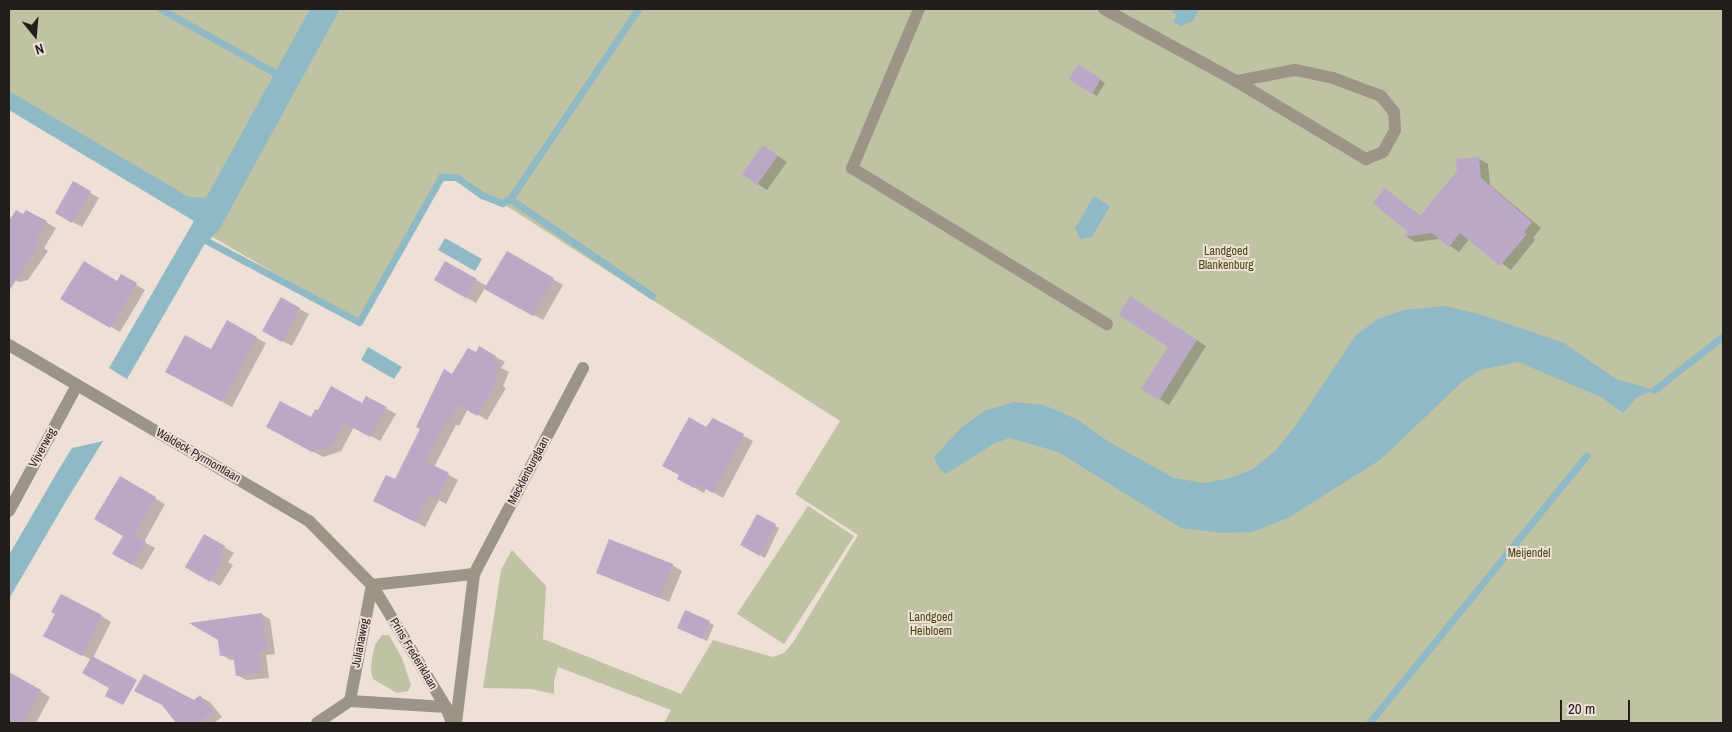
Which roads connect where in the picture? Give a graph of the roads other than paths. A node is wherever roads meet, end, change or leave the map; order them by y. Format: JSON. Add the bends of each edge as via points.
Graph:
{"nodes":[{"id":1,"x":919,"y":9,"type":"edge"},
{"id":2,"x":1104,"y":9,"type":"edge"},
{"id":3,"x":1236,"y":80,"type":"junction"},
{"id":4,"x":1107,"y":324,"type":"dead end"},
{"id":5,"x":9,"y":345,"type":"edge"},
{"id":6,"x":583,"y":368,"type":"dead end"},
{"id":7,"x":77,"y":385,"type":"junction"},
{"id":8,"x":9,"y":511,"type":"edge"},
{"id":9,"x":474,"y":574,"type":"junction"},
{"id":10,"x":372,"y":585,"type":"junction"},
{"id":11,"x":350,"y":701,"type":"junction"},
{"id":12,"x":446,"y":708,"type":"junction"},
{"id":13,"x":317,"y":723,"type":"edge"},
{"id":14,"x":454,"y":723,"type":"edge"}],
"edges":[{"from":1,"to":4,"type":"street","via":[[852,168]]},
{"from":2,"to":3,"type":"street"},
{"from":3,"to":3,"type":"street","via":[[1366,159],[1383,152],[1394,130],[1394,112],[1381,96],[1333,78],[1295,70]]},
{"from":5,"to":7,"type":"street","name":"Waldeck Pyrmontlaan"},
{"from":6,"to":9,"type":"street","name":"Mecklenburglaan"},
{"from":7,"to":8,"type":"street","name":"Vijverweg"},
{"from":7,"to":10,"type":"street","name":"Waldeck Pyrmontlaan","via":[[309,521]]},
{"from":9,"to":10,"type":"street"},
{"from":9,"to":14,"type":"street","name":"Mecklenburglaan"},
{"from":10,"to":11,"type":"street","name":"Julianaweg"},
{"from":10,"to":12,"type":"street","name":"Prins Frederiklaan"},
{"from":11,"to":12,"type":"street"},
{"from":11,"to":13,"type":"street"},
{"from":12,"to":14,"type":"street","name":"Prins Frederiklaan"}]}
